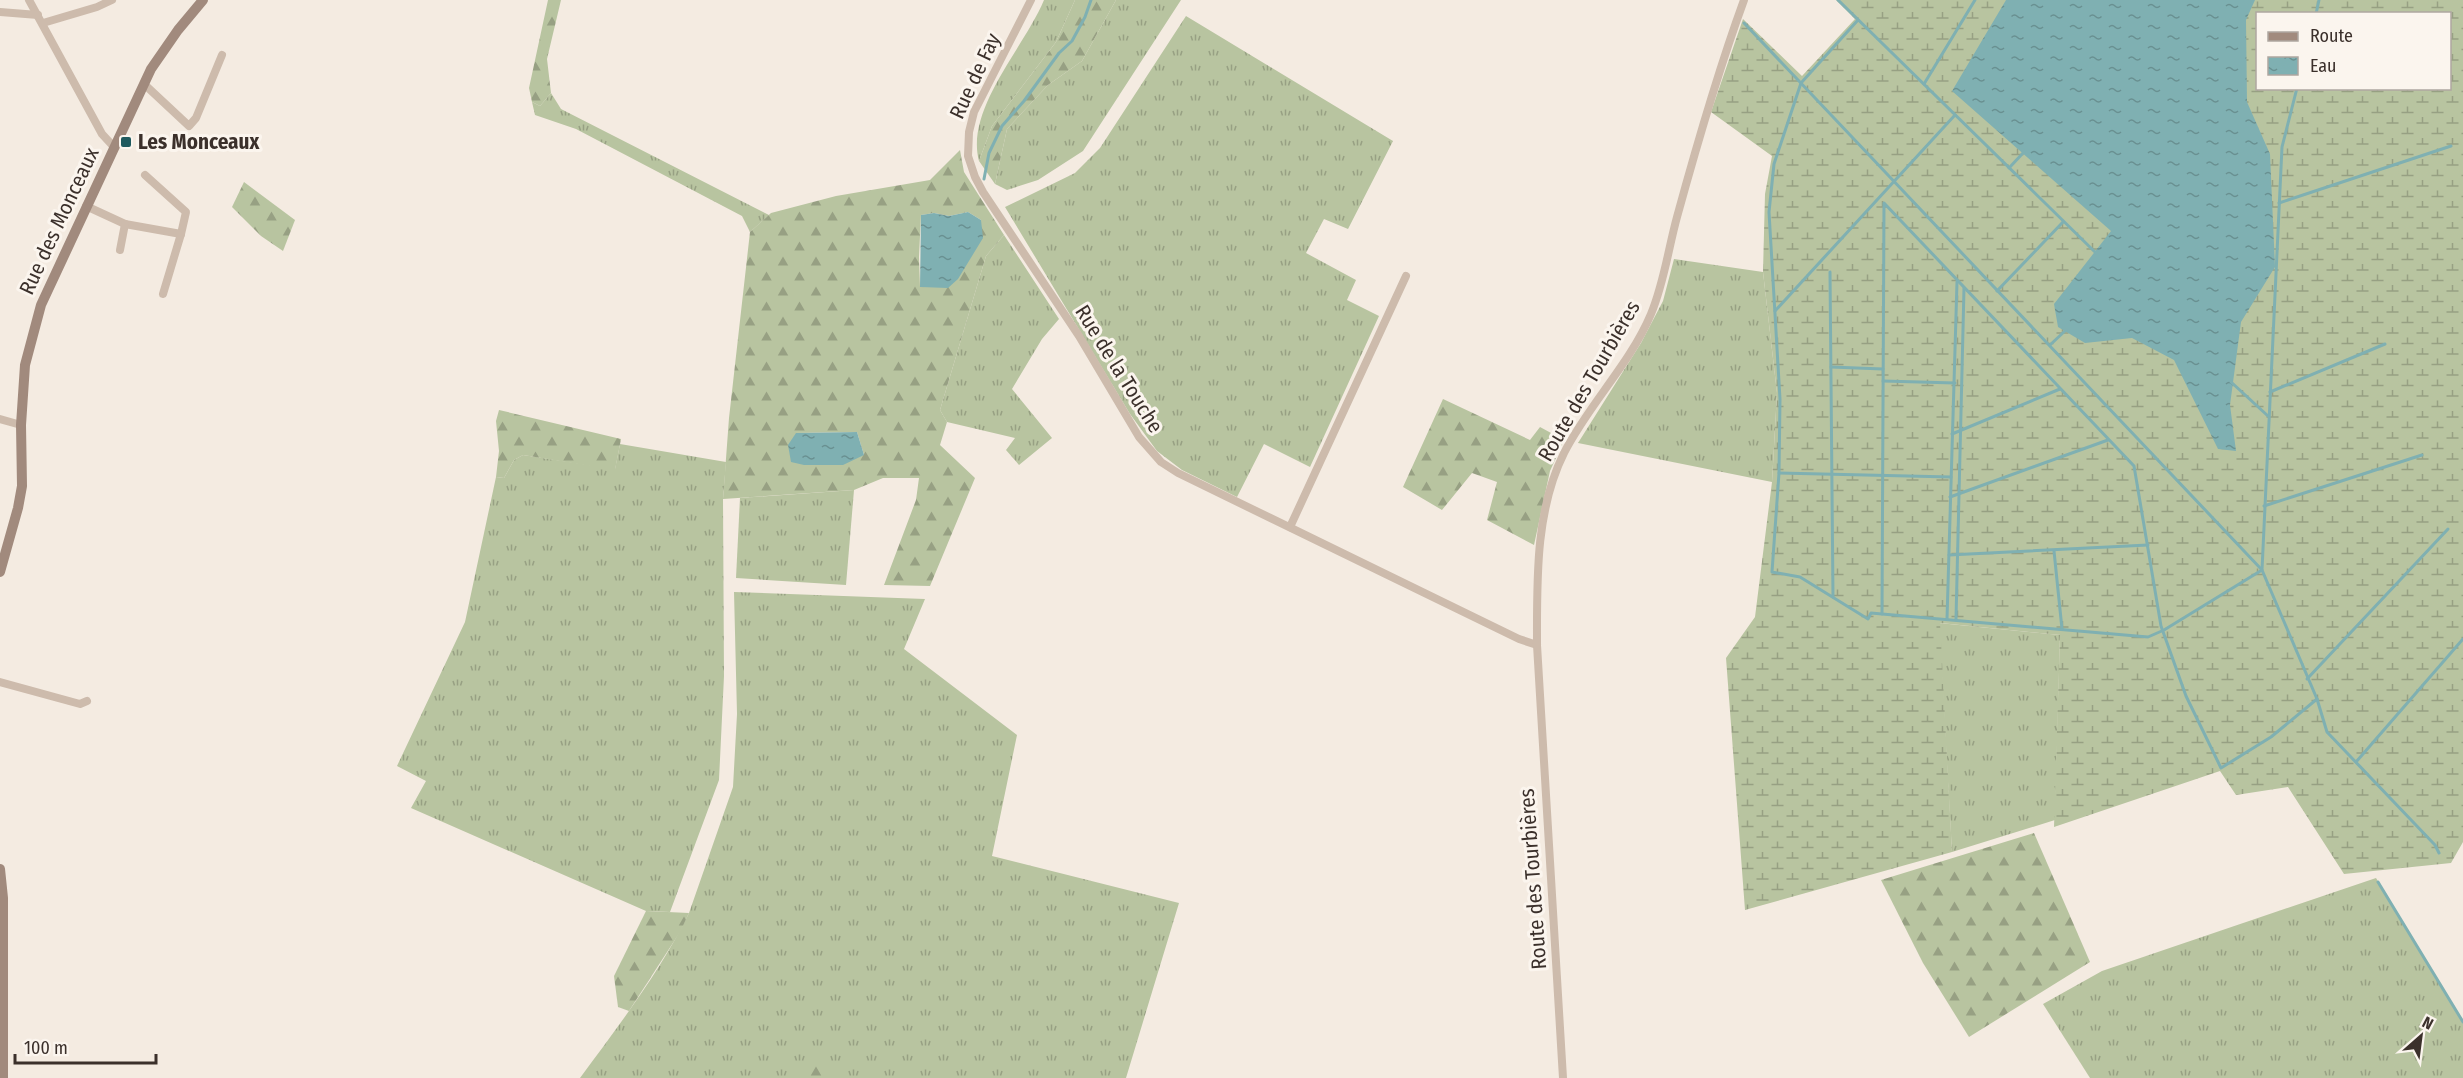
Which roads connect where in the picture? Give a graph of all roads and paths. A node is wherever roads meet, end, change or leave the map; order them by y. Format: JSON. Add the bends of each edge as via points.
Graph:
{"nodes":[{"id":1,"x":29,"y":0,"type":"edge"},
{"id":2,"x":112,"y":0,"type":"edge"},
{"id":3,"x":203,"y":0,"type":"edge"},
{"id":4,"x":1031,"y":0,"type":"edge"},
{"id":5,"x":1744,"y":0,"type":"edge"},
{"id":6,"x":0,"y":12,"type":"edge"},
{"id":7,"x":40,"y":19,"type":"junction"},
{"id":8,"x":222,"y":55,"type":"dead end"},
{"id":9,"x":144,"y":84,"type":"junction"},
{"id":10,"x":114,"y":147,"type":"junction"},
{"id":11,"x":145,"y":175,"type":"dead end"},
{"id":12,"x":989,"y":203,"type":"joint"},
{"id":13,"x":86,"y":206,"type":"junction"},
{"id":14,"x":125,"y":224,"type":"junction"},
{"id":15,"x":181,"y":234,"type":"junction"},
{"id":16,"x":120,"y":250,"type":"dead end"},
{"id":17,"x":1406,"y":276,"type":"dead end"},
{"id":18,"x":163,"y":294,"type":"dead end"},
{"id":19,"x":0,"y":419,"type":"edge"},
{"id":20,"x":21,"y":425,"type":"junction"},
{"id":21,"x":1290,"y":527,"type":"junction"},
{"id":22,"x":0,"y":572,"type":"edge"},
{"id":23,"x":1537,"y":645,"type":"junction"},
{"id":24,"x":0,"y":682,"type":"edge"},
{"id":25,"x":87,"y":701,"type":"dead end"},
{"id":26,"x":0,"y":869,"type":"edge"},
{"id":27,"x":3,"y":1078,"type":"edge"},
{"id":28,"x":1563,"y":1078,"type":"edge"}],
"edges":[{"from":1,"to":7,"type":"street"},
{"from":2,"to":7,"type":"street"},
{"from":3,"to":9,"type":"main road","name":"Rue des Monceaux","via":[[178,30]]},
{"from":4,"to":12,"type":"street","name":"Rue de Fay","via":[[983,94],[969,132],[971,167]]},
{"from":5,"to":23,"type":"street","name":"Route des Tourbières","via":[[1650,315],[1564,453],[1552,485],[1541,532]]},
{"from":6,"to":7,"type":"street"},
{"from":7,"to":10,"type":"street","via":[[102,134]]},
{"from":8,"to":9,"type":"street","via":[[189,126]]},
{"from":9,"to":10,"type":"main road","name":"Rue des Monceaux"},
{"from":10,"to":13,"type":"main road","name":"Rue des Monceaux"},
{"from":11,"to":15,"type":"street","via":[[186,212]]},
{"from":12,"to":21,"type":"street","name":"Rue de la Touche","via":[[1079,336],[1149,450],[1178,473]]},
{"from":13,"to":14,"type":"street"},
{"from":13,"to":20,"type":"main road","name":"Rue des Monceaux","via":[[33,327],[25,365]]},
{"from":14,"to":15,"type":"street"},
{"from":14,"to":16,"type":"street"},
{"from":15,"to":18,"type":"street"},
{"from":17,"to":21,"type":"street"},
{"from":19,"to":20,"type":"street"},
{"from":20,"to":22,"type":"main road","name":"Rue des Monceaux","via":[[20,497]]},
{"from":21,"to":23,"type":"street","name":"Rue de la Touche"},
{"from":23,"to":28,"type":"street","name":"Route des Tourbières"},
{"from":24,"to":25,"type":"street","via":[[81,704]]},
{"from":26,"to":27,"type":"main road"}]}
